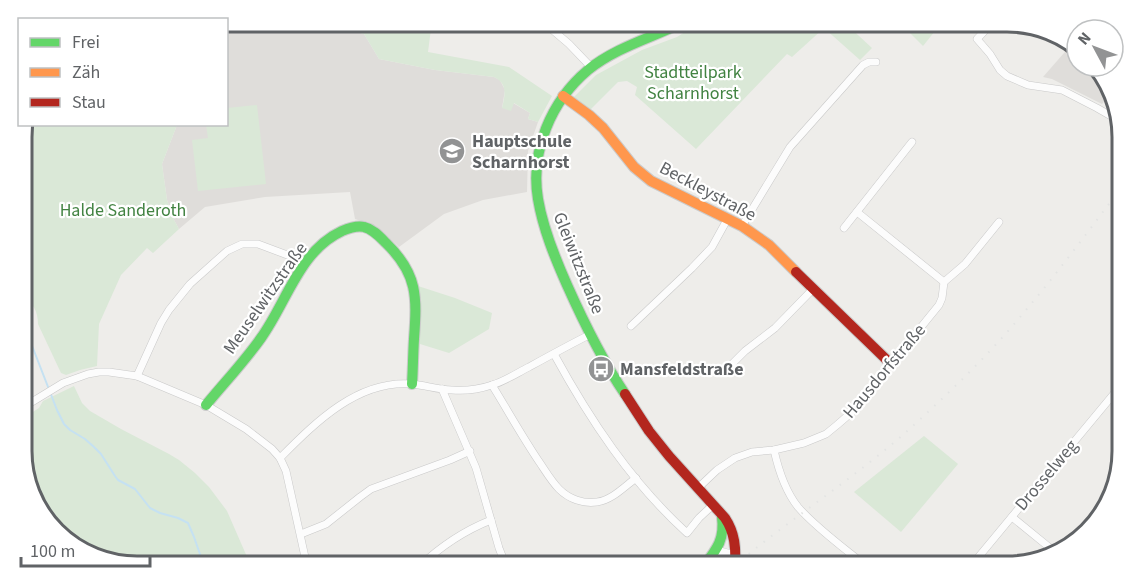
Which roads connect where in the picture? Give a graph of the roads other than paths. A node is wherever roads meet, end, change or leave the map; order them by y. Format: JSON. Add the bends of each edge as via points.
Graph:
{"nodes":[{"id":1,"x":555,"y":32,"type":"edge"},
{"id":2,"x":665,"y":32,"type":"edge"},
{"id":3,"x":984,"y":32,"type":"edge"},
{"id":4,"x":876,"y":62,"type":"dead end"},
{"id":5,"x":591,"y":67,"type":"junction"},
{"id":6,"x":563,"y":96,"type":"junction"},
{"id":7,"x":1109,"y":115,"type":"edge"},
{"id":8,"x":912,"y":142,"type":"dead end"},
{"id":9,"x":857,"y":212,"type":"junction"},
{"id":10,"x":728,"y":218,"type":"junction"},
{"id":11,"x":999,"y":222,"type":"dead end"},
{"id":12,"x":742,"y":226,"type":"junction"},
{"id":13,"x":844,"y":228,"type":"dead end"},
{"id":14,"x":306,"y":262,"type":"junction"},
{"id":15,"x":944,"y":282,"type":"junction"},
{"id":16,"x":813,"y":289,"type":"junction"},
{"id":17,"x":631,"y":326,"type":"dead end"},
{"id":18,"x":590,"y":335,"type":"junction"},
{"id":19,"x":554,"y":354,"type":"junction"},
{"id":20,"x":732,"y":364,"type":"dead end"},
{"id":21,"x":891,"y":364,"type":"junction"},
{"id":22,"x":137,"y":376,"type":"junction"},
{"id":23,"x":412,"y":384,"type":"junction"},
{"id":24,"x":492,"y":385,"type":"junction"},
{"id":25,"x":442,"y":389,"type":"junction"},
{"id":26,"x":1112,"y":396,"type":"edge"},
{"id":27,"x":32,"y":402,"type":"edge"},
{"id":28,"x":206,"y":405,"type":"junction"},
{"id":29,"x":774,"y":450,"type":"junction"},
{"id":30,"x":470,"y":451,"type":"junction"},
{"id":31,"x":280,"y":458,"type":"junction"},
{"id":32,"x":636,"y":478,"type":"junction"},
{"id":33,"x":698,"y":488,"type":"junction"},
{"id":34,"x":714,"y":504,"type":"junction"},
{"id":35,"x":721,"y":514,"type":"junction"},
{"id":36,"x":1012,"y":517,"type":"junction"},
{"id":37,"x":491,"y":520,"type":"junction"},
{"id":38,"x":301,"y":534,"type":"junction"},
{"id":39,"x":1049,"y":547,"type":"edge"},
{"id":40,"x":714,"y":553,"type":"joint"},
{"id":41,"x":728,"y":555,"type":"edge"},
{"id":42,"x":735,"y":555,"type":"edge"},
{"id":43,"x":853,"y":555,"type":"edge"},
{"id":44,"x":980,"y":555,"type":"edge"},
{"id":45,"x":305,"y":556,"type":"edge"},
{"id":46,"x":432,"y":556,"type":"edge"},
{"id":47,"x":502,"y":556,"type":"edge"}],
"edges":[{"from":1,"to":5,"type":"street"},
{"from":2,"to":5,"type":"street","name":"Gleiwitzstraße"},
{"from":3,"to":7,"type":"street","via":[[978,39],[1007,76],[1028,85],[1063,90]]},
{"from":4,"to":12,"type":"street","via":[[863,65],[790,147]]},
{"from":5,"to":6,"type":"street","name":"Gleiwitzstraße"},
{"from":6,"to":10,"type":"street","name":"Beckleystraße","via":[[603,128],[651,181]]},
{"from":6,"to":18,"type":"street","name":"Gleiwitzstraße","via":[[540,144],[537,195],[555,256]]},
{"from":8,"to":9,"type":"street"},
{"from":9,"to":13,"type":"street"},
{"from":9,"to":15,"type":"street"},
{"from":10,"to":12,"type":"street","name":"Beckleystraße"},
{"from":10,"to":17,"type":"street","via":[[712,247]]},
{"from":11,"to":15,"type":"street","via":[[965,264]]},
{"from":12,"to":16,"type":"street","name":"Beckleystraße","via":[[769,245]]},
{"from":14,"to":22,"type":"street","via":[[258,244],[242,244],[227,251],[190,284],[169,310]]},
{"from":14,"to":23,"type":"street","name":"Meuselwitzstraße","via":[[334,235],[350,227],[367,228],[390,247],[412,282]]},
{"from":14,"to":28,"type":"street","name":"Meuselwitzstraße","via":[[262,336]]},
{"from":15,"to":21,"type":"street","name":"Hausdorfstraße","via":[[939,305]]},
{"from":16,"to":20,"type":"street"},
{"from":16,"to":21,"type":"street","name":"Beckleystraße"},
{"from":18,"to":19,"type":"street"},
{"from":18,"to":33,"type":"street","name":"Gleiwitzstraße","via":[[638,414]]},
{"from":19,"to":24,"type":"street"},
{"from":19,"to":32,"type":"street","via":[[589,416]]},
{"from":21,"to":29,"type":"street","name":"Hausdorfstraße","via":[[852,412],[826,434]]},
{"from":22,"to":27,"type":"street","via":[[93,372]]},
{"from":22,"to":28,"type":"street"},
{"from":23,"to":25,"type":"street"},
{"from":23,"to":31,"type":"street","via":[[384,387],[351,398],[313,426]]},
{"from":24,"to":25,"type":"street"},
{"from":24,"to":32,"type":"street","via":[[535,456],[555,485],[569,497],[598,502]]},
{"from":25,"to":30,"type":"street"},
{"from":26,"to":36,"type":"street","name":"Drosselweg"},
{"from":28,"to":31,"type":"street","via":[[258,438]]},
{"from":29,"to":33,"type":"street","name":"Hausdorfstraße","via":[[735,458]]},
{"from":29,"to":43,"type":"street","via":[[796,505]]},
{"from":30,"to":37,"type":"street"},
{"from":30,"to":38,"type":"street","via":[[371,489],[326,524]]},
{"from":31,"to":38,"type":"street"},
{"from":32,"to":34,"type":"street","via":[[687,533]]},
{"from":33,"to":34,"type":"street","name":"Gleiwitzstraße"},
{"from":34,"to":35,"type":"street","name":"Gleiwitzstraße"},
{"from":35,"to":40,"type":"street","via":[[723,537]]},
{"from":35,"to":42,"type":"street","name":"Gleiwitzstraße","via":[[729,522]]},
{"from":36,"to":39,"type":"street"},
{"from":36,"to":44,"type":"street","name":"Drosselweg"},
{"from":37,"to":46,"type":"street"},
{"from":37,"to":47,"type":"street"},
{"from":38,"to":45,"type":"street"},
{"from":40,"to":41,"type":"street","name":"Gleiwitzstraße","via":[[721,551]]}]}
